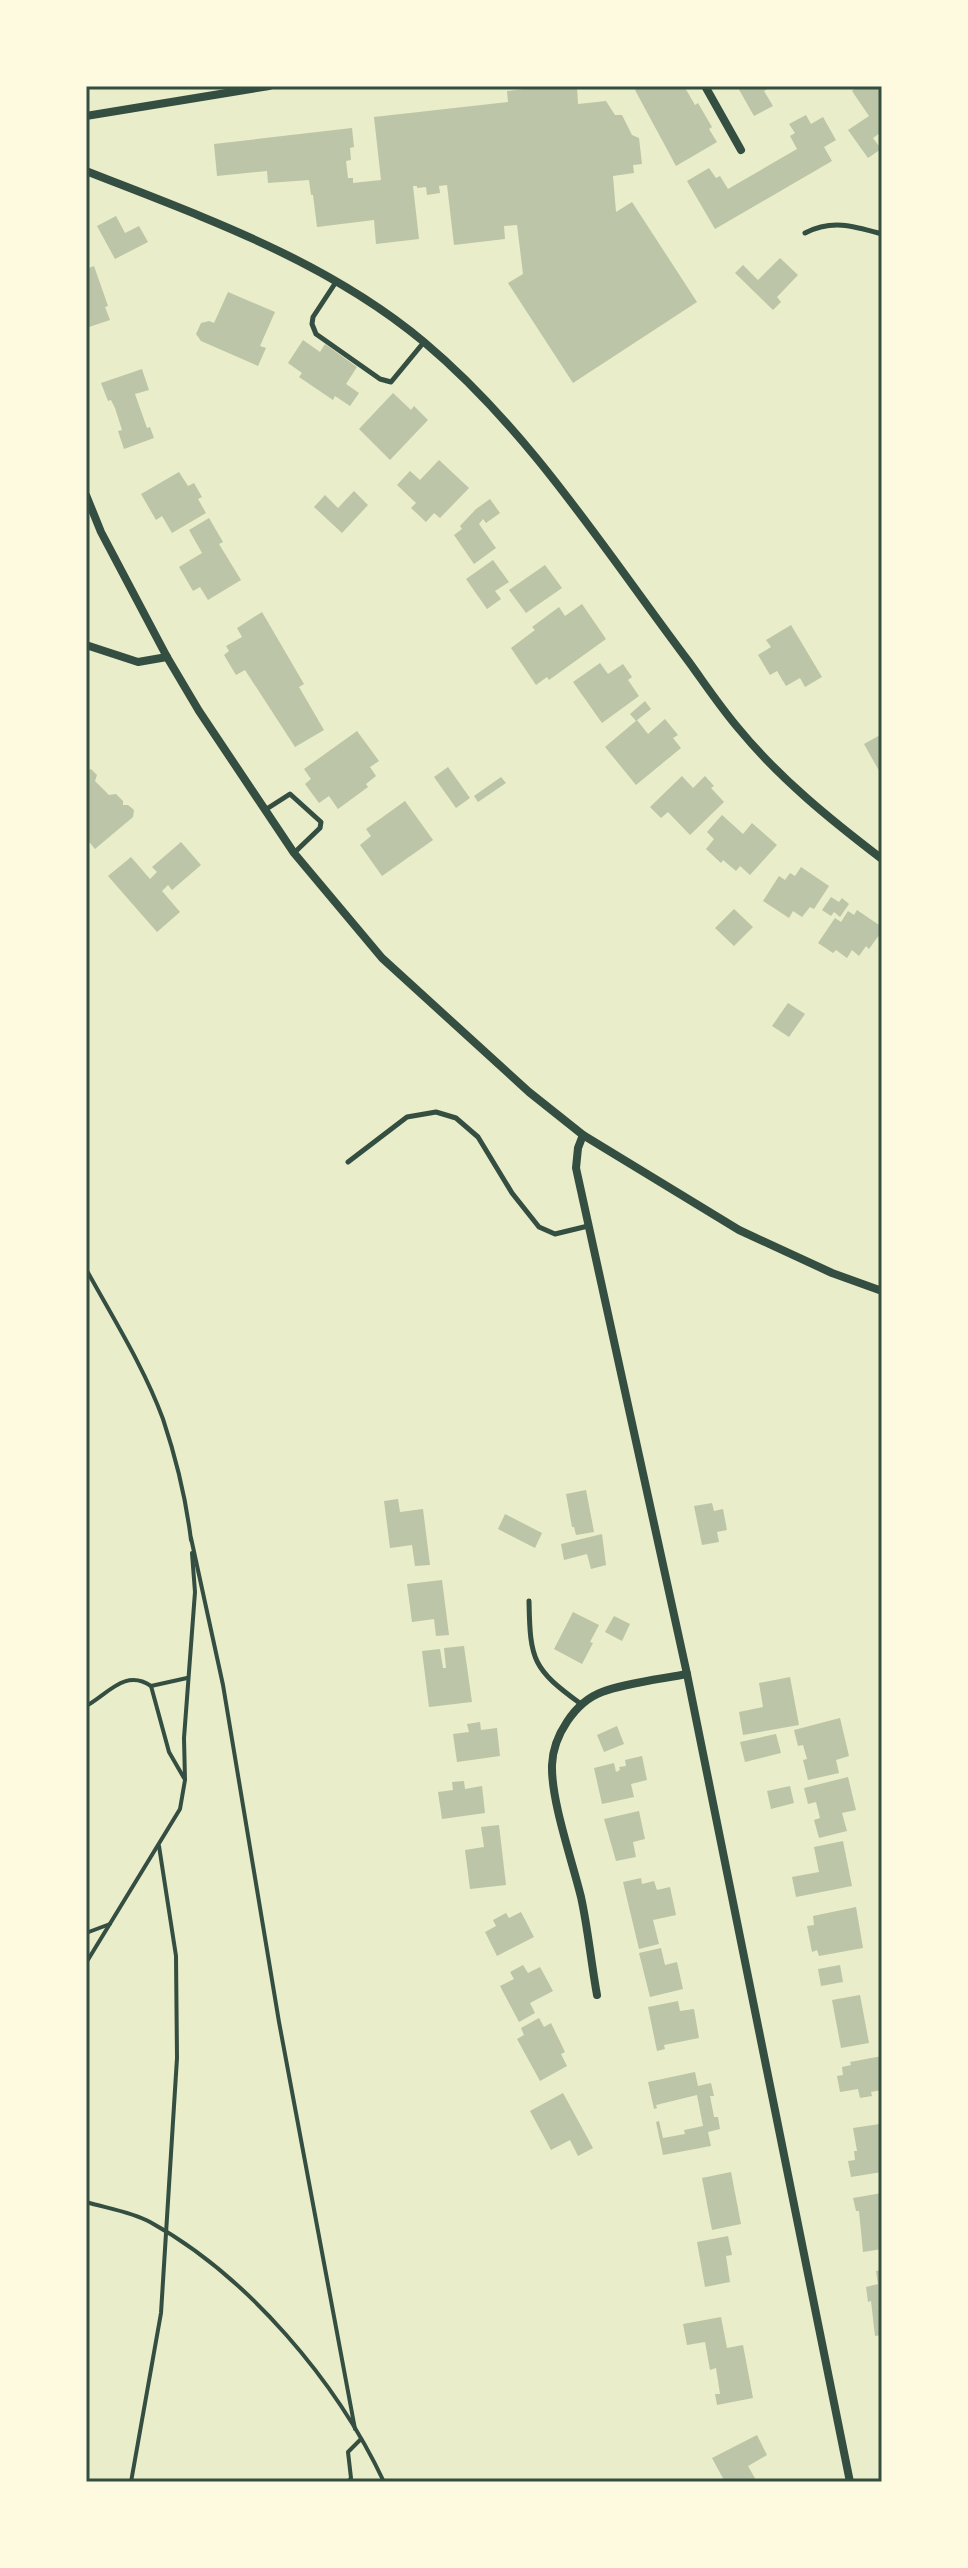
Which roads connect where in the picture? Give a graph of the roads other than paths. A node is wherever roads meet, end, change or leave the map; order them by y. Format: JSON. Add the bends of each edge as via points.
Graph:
{"nodes":[{"id":1,"x":269,"y":86,"type":"edge"},
{"id":2,"x":705,"y":86,"type":"edge"},
{"id":3,"x":86,"y":116,"type":"edge"},
{"id":4,"x":741,"y":150,"type":"dead end"},
{"id":5,"x":86,"y":171,"type":"edge"},
{"id":6,"x":805,"y":233,"type":"dead end"},
{"id":7,"x":882,"y":234,"type":"edge"},
{"id":8,"x":336,"y":282,"type":"junction"},
{"id":9,"x":424,"y":342,"type":"junction"},
{"id":10,"x":86,"y":495,"type":"edge"},
{"id":11,"x":86,"y":645,"type":"edge"},
{"id":12,"x":167,"y":657,"type":"junction"},
{"id":13,"x":264,"y":811,"type":"junction"},
{"id":14,"x":294,"y":853,"type":"junction"},
{"id":15,"x":882,"y":859,"type":"edge"},
{"id":16,"x":583,"y":1135,"type":"junction"},
{"id":17,"x":348,"y":1162,"type":"dead end"},
{"id":18,"x":588,"y":1226,"type":"junction"},
{"id":19,"x":882,"y":1291,"type":"edge"},
{"id":20,"x":529,"y":1601,"type":"dead end"},
{"id":21,"x":687,"y":1674,"type":"junction"},
{"id":22,"x":582,"y":1705,"type":"junction"},
{"id":23,"x":597,"y":1995,"type":"dead end"},
{"id":24,"x":850,"y":2482,"type":"edge"}],
"edges":[{"from":1,"to":3,"type":"street"},
{"from":2,"to":4,"type":"street"},
{"from":5,"to":8,"type":"street","via":[[264,243]]},
{"from":6,"to":7,"type":"lane","via":[[835,223]]},
{"from":8,"to":9,"type":"street"},
{"from":8,"to":9,"type":"lane","via":[[313,317],[316,334],[380,379],[391,382]]},
{"from":9,"to":15,"type":"street","via":[[542,464],[740,730],[791,784]]},
{"from":10,"to":12,"type":"street"},
{"from":11,"to":12,"type":"street","via":[[138,662]]},
{"from":12,"to":13,"type":"street"},
{"from":13,"to":14,"type":"street"},
{"from":13,"to":14,"type":"lane","via":[[290,794],[321,822]]},
{"from":14,"to":16,"type":"street","via":[[382,958]]},
{"from":16,"to":18,"type":"street","via":[[576,1168]]},
{"from":16,"to":19,"type":"street","via":[[739,1230]]},
{"from":17,"to":18,"type":"lane","via":[[407,1117],[436,1112],[456,1118],[478,1137],[539,1227],[555,1234]]},
{"from":18,"to":21,"type":"street"},
{"from":20,"to":22,"type":"lane","via":[[535,1663]]},
{"from":21,"to":22,"type":"street","via":[[601,1692]]},
{"from":21,"to":24,"type":"street"},
{"from":22,"to":23,"type":"street","via":[[557,1739],[552,1764]]}]}
